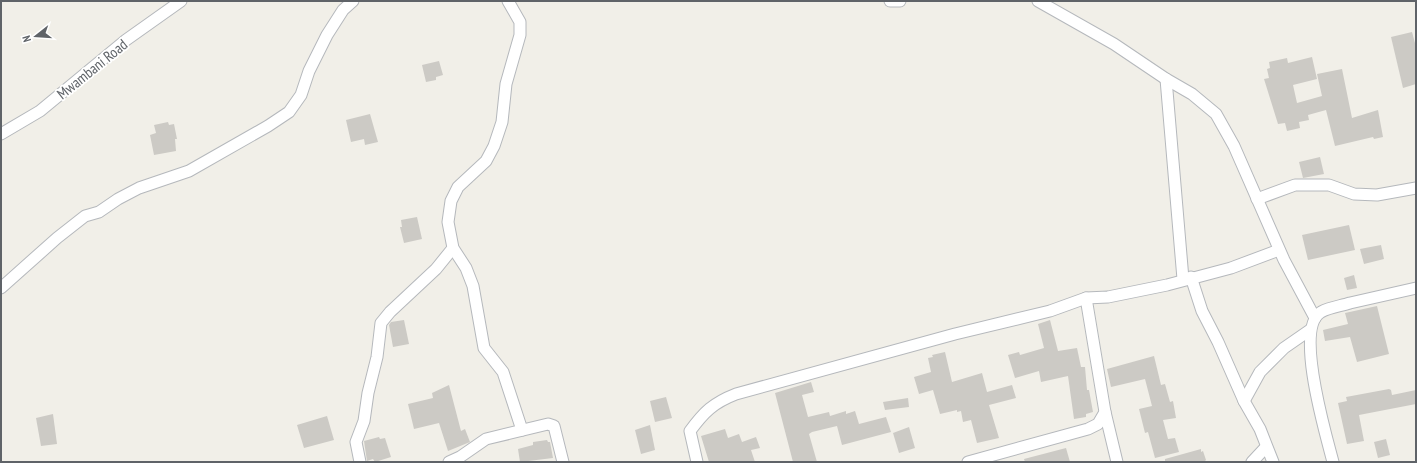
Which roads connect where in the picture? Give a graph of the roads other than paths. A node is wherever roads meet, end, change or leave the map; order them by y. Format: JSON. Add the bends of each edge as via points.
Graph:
{"nodes":[{"id":1,"x":181,"y":1,"type":"edge"},
{"id":2,"x":353,"y":1,"type":"edge"},
{"id":3,"x":508,"y":1,"type":"edge"},
{"id":4,"x":890,"y":1,"type":"edge"},
{"id":5,"x":900,"y":1,"type":"edge"},
{"id":6,"x":1038,"y":1,"type":"edge"},
{"id":7,"x":1166,"y":79,"type":"junction"},
{"id":8,"x":1,"y":134,"type":"edge"},
{"id":9,"x":1416,"y":188,"type":"edge"},
{"id":10,"x":1257,"y":199,"type":"junction"},
{"id":11,"x":453,"y":248,"type":"junction"},
{"id":12,"x":1279,"y":250,"type":"junction"},
{"id":13,"x":1187,"y":278,"type":"junction"},
{"id":14,"x":1,"y":288,"type":"edge"},
{"id":15,"x":1416,"y":288,"type":"edge"},
{"id":16,"x":1086,"y":298,"type":"junction"},
{"id":17,"x":1315,"y":318,"type":"junction"},
{"id":18,"x":1310,"y":330,"type":"junction"},
{"id":19,"x":1244,"y":401,"type":"junction"},
{"id":20,"x":1105,"y":412,"type":"junction"},
{"id":21,"x":522,"y":430,"type":"junction"},
{"id":22,"x":1266,"y":447,"type":"junction"},
{"id":23,"x":360,"y":462,"type":"edge"},
{"id":24,"x":449,"y":462,"type":"edge"},
{"id":25,"x":563,"y":462,"type":"edge"},
{"id":26,"x":697,"y":462,"type":"edge"},
{"id":27,"x":968,"y":462,"type":"edge"},
{"id":28,"x":1118,"y":462,"type":"edge"},
{"id":29,"x":1252,"y":462,"type":"edge"},
{"id":30,"x":1273,"y":462,"type":"edge"},
{"id":31,"x":1333,"y":462,"type":"edge"}],
"edges":[{"from":1,"to":8,"type":"street","name":"Mwambani Road","via":[[126,40],[40,111]]},
{"from":2,"to":14,"type":"street","via":[[343,10],[327,35],[309,71],[301,95],[288,112],[189,171],[139,188],[100,212],[85,216]]},
{"from":3,"to":11,"type":"street","via":[[520,22],[520,35],[506,84],[502,122],[486,161],[458,187],[451,201],[448,222]]},
{"from":4,"to":5,"type":"street"},
{"from":6,"to":7,"type":"street","via":[[1114,44]]},
{"from":7,"to":10,"type":"street","via":[[1192,94],[1216,114],[1234,146]]},
{"from":7,"to":13,"type":"street"},
{"from":9,"to":10,"type":"street","via":[[1377,195],[1354,194],[1329,185],[1295,185]]},
{"from":10,"to":12,"type":"street"},
{"from":11,"to":21,"type":"street","via":[[466,268],[473,286],[484,348],[503,372]]},
{"from":11,"to":23,"type":"street","via":[[436,270],[381,323],[364,421],[356,442]]},
{"from":12,"to":13,"type":"street","via":[[1231,268]]},
{"from":12,"to":17,"type":"street"},
{"from":13,"to":16,"type":"street","via":[[1167,285]]},
{"from":13,"to":19,"type":"street"},
{"from":15,"to":17,"type":"street","via":[[1329,308]]},
{"from":16,"to":20,"type":"street"},
{"from":16,"to":26,"type":"street","via":[[1050,311],[762,386],[718,402],[702,415],[690,432]]},
{"from":17,"to":18,"type":"street"},
{"from":18,"to":19,"type":"street","via":[[1284,348],[1260,372]]},
{"from":18,"to":31,"type":"street","via":[[1310,352]]},
{"from":19,"to":22,"type":"street","via":[[1260,429]]},
{"from":20,"to":27,"type":"street","via":[[1098,424],[1088,429]]},
{"from":20,"to":28,"type":"street"},
{"from":21,"to":24,"type":"street","via":[[486,439]]},
{"from":21,"to":25,"type":"street","via":[[548,424],[554,426]]},
{"from":22,"to":29,"type":"street"},
{"from":22,"to":30,"type":"street"}]}
